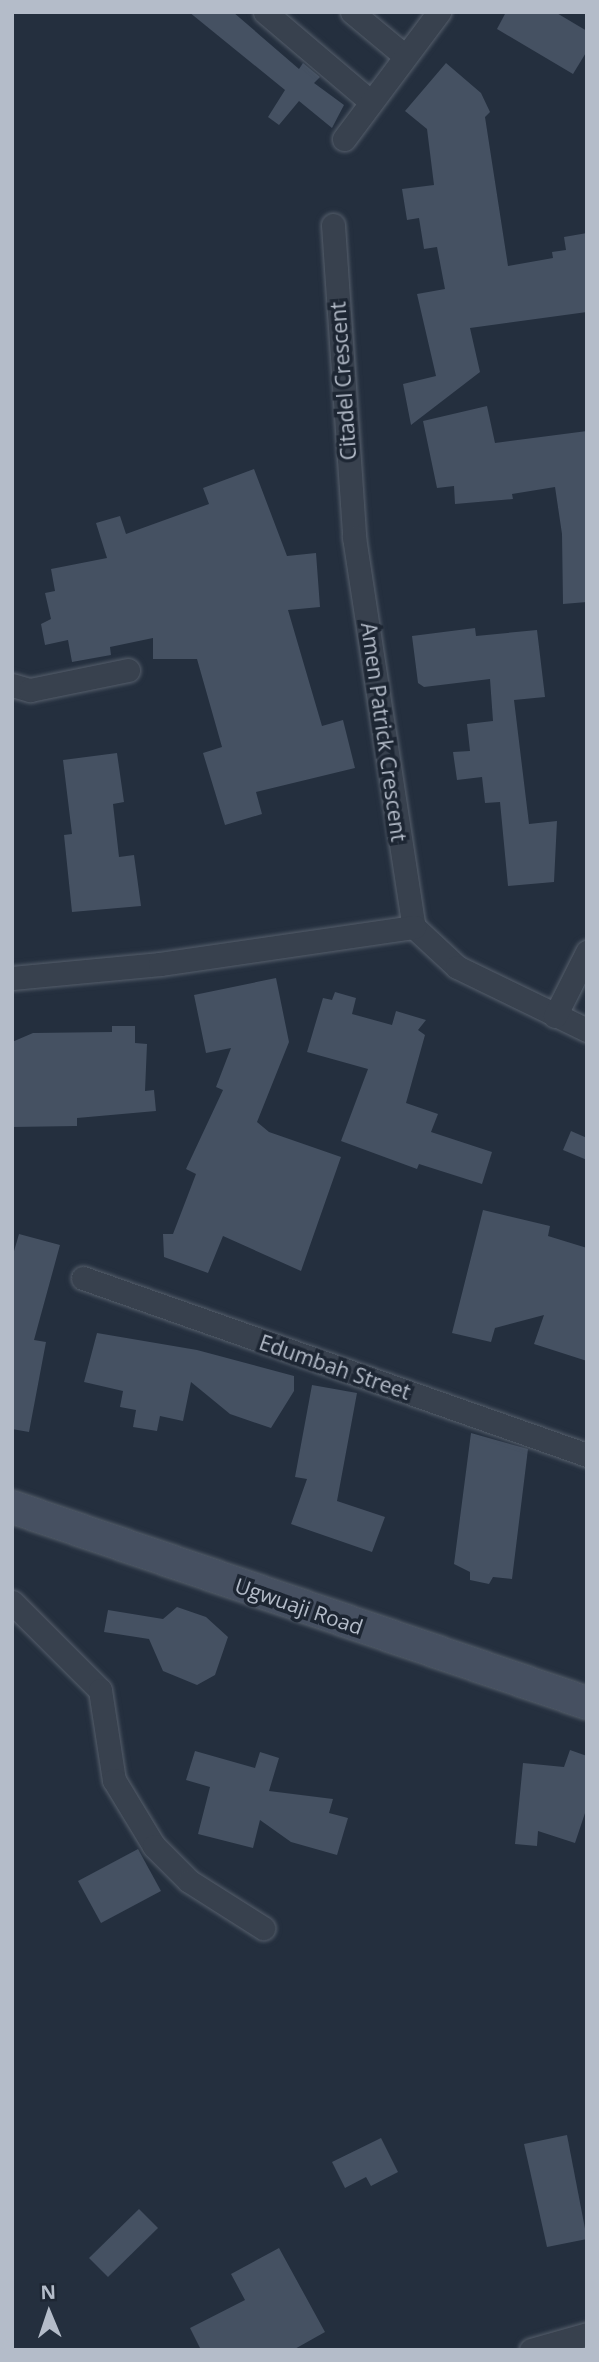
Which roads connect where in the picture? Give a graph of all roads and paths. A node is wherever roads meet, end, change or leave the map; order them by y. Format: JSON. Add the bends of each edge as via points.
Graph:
{"nodes":[{"id":1,"x":265,"y":12,"type":"edge"},
{"id":2,"x":352,"y":12,"type":"edge"},
{"id":3,"x":439,"y":12,"type":"edge"},
{"id":4,"x":405,"y":56,"type":"junction"},
{"id":5,"x":371,"y":102,"type":"junction"},
{"id":6,"x":344,"y":139,"type":"dead end"},
{"id":7,"x":333,"y":225,"type":"dead end"},
{"id":8,"x":354,"y":537,"type":"joint"},
{"id":9,"x":128,"y":670,"type":"dead end"},
{"id":10,"x":12,"y":685,"type":"edge"},
{"id":11,"x":414,"y":927,"type":"junction"},
{"id":12,"x":587,"y":952,"type":"edge"},
{"id":13,"x":12,"y":978,"type":"edge"},
{"id":14,"x":555,"y":1016,"type":"junction"},
{"id":15,"x":587,"y":1030,"type":"edge"},
{"id":16,"x":83,"y":1278,"type":"dead end"},
{"id":17,"x":587,"y":1455,"type":"edge"},
{"id":18,"x":12,"y":1507,"type":"edge"},
{"id":19,"x":12,"y":1602,"type":"edge"},
{"id":20,"x":587,"y":1703,"type":"edge"},
{"id":21,"x":263,"y":1928,"type":"dead end"},
{"id":22,"x":587,"y":2334,"type":"edge"},
{"id":23,"x":531,"y":2350,"type":"edge"}],
"edges":[{"from":1,"to":5,"type":"street"},
{"from":2,"to":4,"type":"street"},
{"from":3,"to":4,"type":"street"},
{"from":4,"to":5,"type":"street"},
{"from":5,"to":6,"type":"street"},
{"from":7,"to":8,"type":"street","name":"Citadel Crescent"},
{"from":8,"to":11,"type":"street","name":"Amen Patrick Crescent"},
{"from":9,"to":10,"type":"street","via":[[30,690]]},
{"from":11,"to":13,"type":"street","via":[[160,964]]},
{"from":11,"to":14,"type":"street","via":[[457,967]]},
{"from":12,"to":14,"type":"street"},
{"from":14,"to":15,"type":"street"},
{"from":16,"to":17,"type":"street","name":"Edumbah Street"},
{"from":18,"to":20,"type":"main road","name":"Ugwuaji Road"},
{"from":19,"to":21,"type":"street","via":[[100,1690],[114,1780],[154,1846],[189,1881]]},
{"from":22,"to":23,"type":"street"}]}
